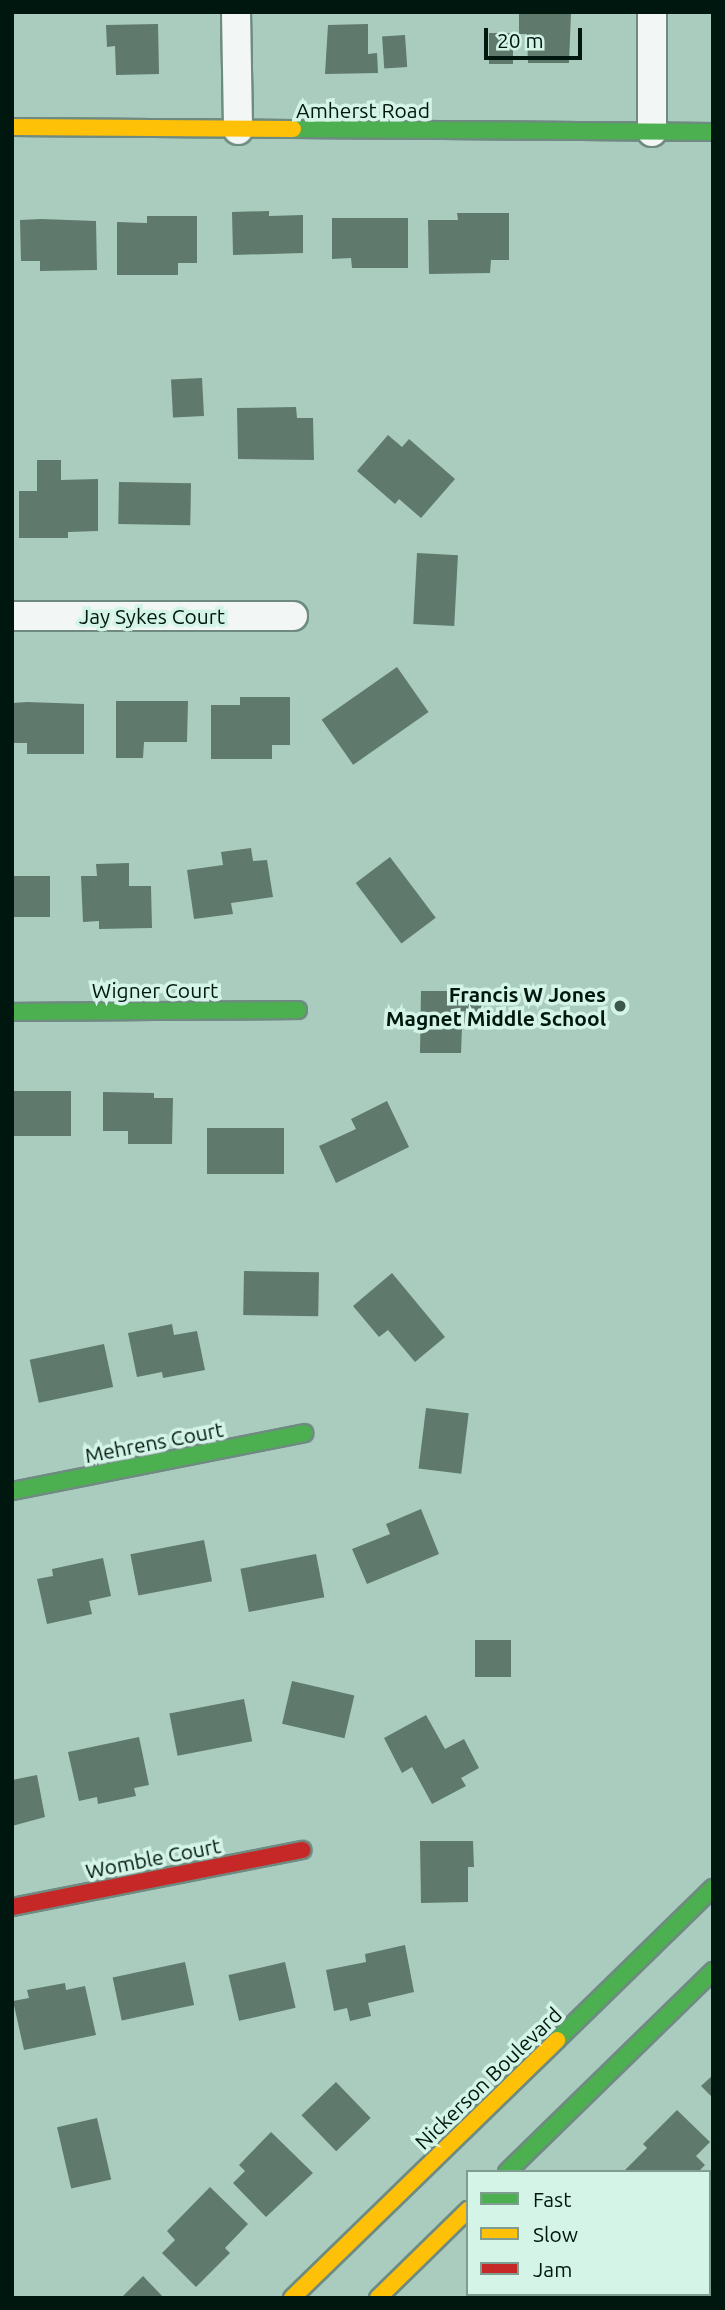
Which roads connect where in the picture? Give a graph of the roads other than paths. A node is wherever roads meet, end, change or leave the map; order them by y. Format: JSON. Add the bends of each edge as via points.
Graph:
{"nodes":[{"id":1,"x":236,"y":12,"type":"edge"},
{"id":2,"x":652,"y":12,"type":"edge"},
{"id":3,"x":12,"y":127,"type":"edge"},
{"id":4,"x":238,"y":130,"type":"junction"},
{"id":5,"x":652,"y":132,"type":"junction"},
{"id":6,"x":713,"y":132,"type":"edge"},
{"id":7,"x":12,"y":616,"type":"edge"},
{"id":8,"x":293,"y":616,"type":"dead end"},
{"id":9,"x":298,"y":1010,"type":"dead end"},
{"id":10,"x":12,"y":1012,"type":"edge"},
{"id":11,"x":304,"y":1433,"type":"dead end"},
{"id":12,"x":12,"y":1492,"type":"edge"},
{"id":13,"x":302,"y":1850,"type":"dead end"},
{"id":14,"x":713,"y":1888,"type":"edge"},
{"id":15,"x":12,"y":1908,"type":"edge"},
{"id":16,"x":713,"y":1970,"type":"edge"},
{"id":17,"x":509,"y":2170,"type":"edge"},
{"id":18,"x":466,"y":2212,"type":"edge"},
{"id":19,"x":292,"y":2298,"type":"edge"},
{"id":20,"x":378,"y":2298,"type":"edge"}],
"edges":[{"from":1,"to":4,"type":"street"},
{"from":2,"to":5,"type":"street"},
{"from":3,"to":4,"type":"street","name":"Amherst Road"},
{"from":4,"to":5,"type":"street","name":"Amherst Road"},
{"from":5,"to":6,"type":"street","name":"Amherst Road"},
{"from":7,"to":8,"type":"street","name":"Jay Sykes Court"},
{"from":9,"to":10,"type":"street","name":"Wigner Court"},
{"from":11,"to":12,"type":"street","name":"Mehrens Court"},
{"from":13,"to":15,"type":"street","name":"Womble Court"},
{"from":14,"to":19,"type":"street","name":"Nickerson Boulevard"},
{"from":16,"to":17,"type":"street"},
{"from":18,"to":20,"type":"street"}]}
